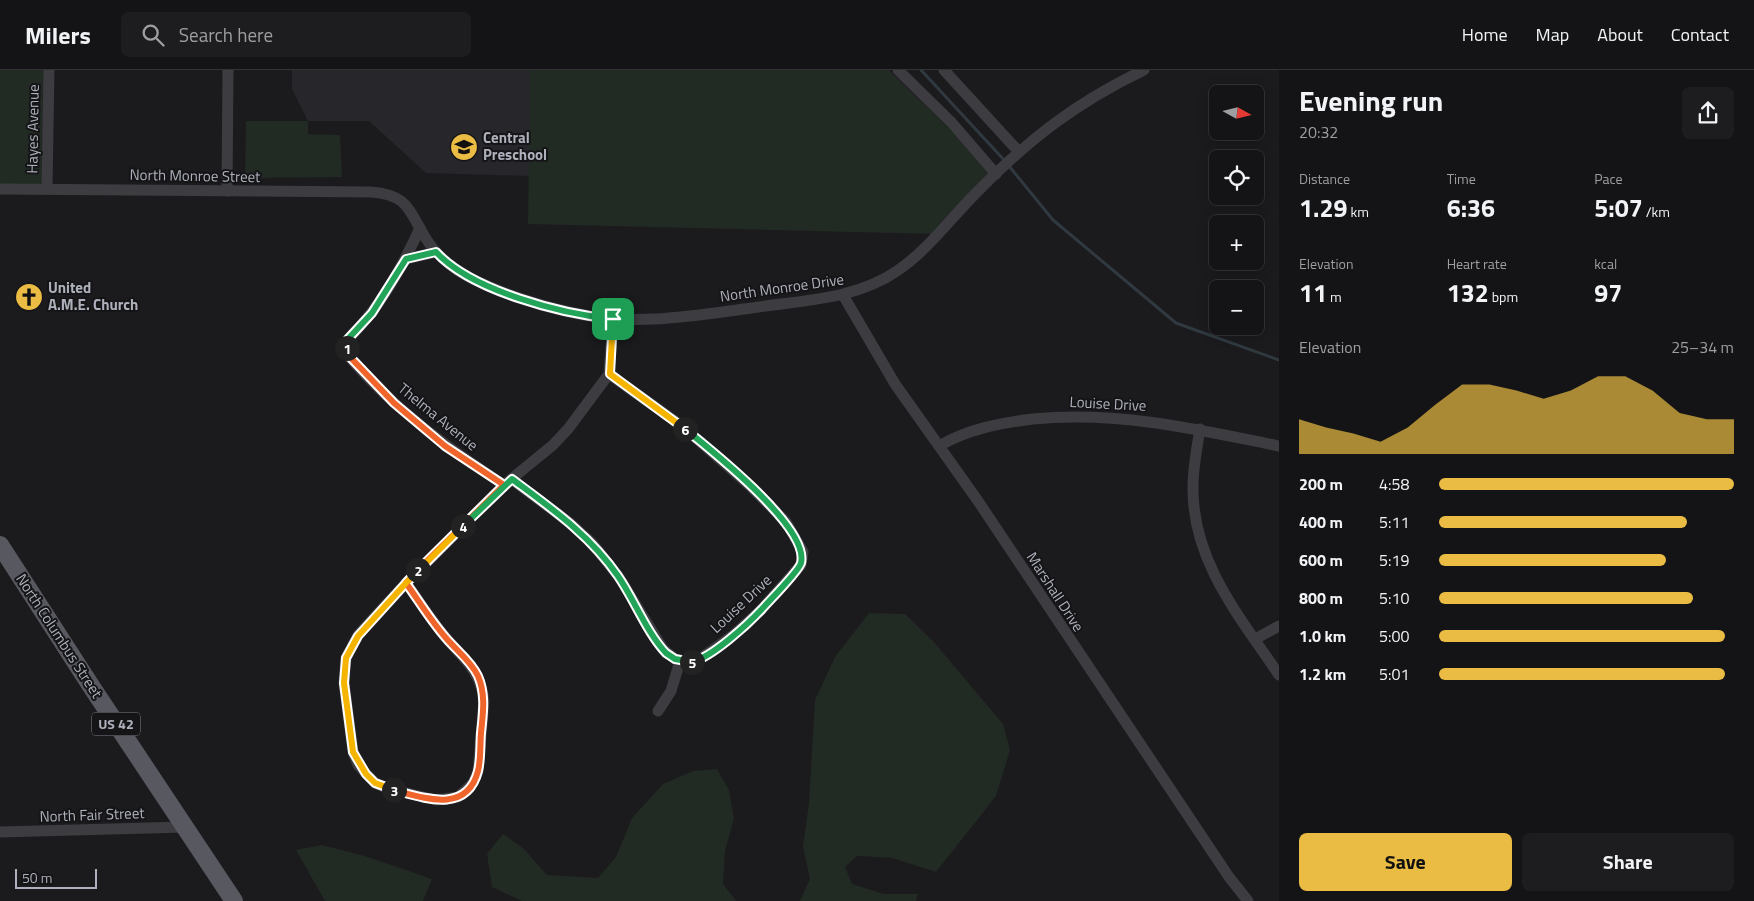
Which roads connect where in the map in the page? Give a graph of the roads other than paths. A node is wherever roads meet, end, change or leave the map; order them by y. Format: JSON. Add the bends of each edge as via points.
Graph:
{"nodes":[{"id":1,"x":49,"y":70,"type":"edge"},
{"id":2,"x":228,"y":70,"type":"edge"},
{"id":3,"x":898,"y":70,"type":"edge"},
{"id":4,"x":944,"y":70,"type":"edge"},
{"id":5,"x":1144,"y":70,"type":"edge"},
{"id":6,"x":1018,"y":154,"type":"junction"},
{"id":7,"x":998,"y":172,"type":"junction"},
{"id":8,"x":0,"y":189,"type":"edge"},
{"id":9,"x":47,"y":189,"type":"junction"},
{"id":10,"x":227,"y":191,"type":"junction"},
{"id":11,"x":390,"y":195,"type":"joint"},
{"id":12,"x":420,"y":228,"type":"junction"},
{"id":13,"x":436,"y":252,"type":"junction"},
{"id":14,"x":406,"y":259,"type":"junction"},
{"id":15,"x":843,"y":295,"type":"junction"},
{"id":16,"x":613,"y":319,"type":"junction"},
{"id":17,"x":610,"y":374,"type":"junction"},
{"id":18,"x":1200,"y":430,"type":"junction"},
{"id":19,"x":939,"y":446,"type":"junction"},
{"id":20,"x":1279,"y":446,"type":"edge"},
{"id":21,"x":508,"y":482,"type":"junction"},
{"id":22,"x":0,"y":545,"type":"edge"},
{"id":23,"x":406,"y":583,"type":"junction"},
{"id":24,"x":1279,"y":626,"type":"edge"},
{"id":25,"x":1254,"y":639,"type":"junction"},
{"id":26,"x":680,"y":661,"type":"junction"},
{"id":27,"x":1279,"y":675,"type":"edge"},
{"id":28,"x":658,"y":711,"type":"dead end"},
{"id":29,"x":184,"y":827,"type":"junction"},
{"id":30,"x":0,"y":832,"type":"edge"},
{"id":31,"x":234,"y":901,"type":"edge"},
{"id":32,"x":1248,"y":901,"type":"edge"}],
"edges":[{"from":1,"to":9,"type":"street","name":"Hayes Avenue"},
{"from":2,"to":10,"type":"street"},
{"from":3,"to":7,"type":"street"},
{"from":4,"to":6,"type":"street"},
{"from":5,"to":6,"type":"street","name":"North Monroe Drive","via":[[1076,106]]},
{"from":6,"to":7,"type":"street","name":"North Monroe Drive"},
{"from":7,"to":15,"type":"street","name":"North Monroe Drive","via":[[915,257],[887,277]]},
{"from":8,"to":9,"type":"street","name":"North Monroe Street"},
{"from":9,"to":10,"type":"street","name":"North Monroe Street"},
{"from":10,"to":11,"type":"street","name":"North Monroe Street","via":[[371,192]]},
{"from":11,"to":12,"type":"street","name":"North Monroe Drive","via":[[410,208]]},
{"from":12,"to":13,"type":"street","name":"North Monroe Drive"},
{"from":12,"to":14,"type":"street"},
{"from":13,"to":14,"type":"street"},
{"from":13,"to":16,"type":"street","name":"North Monroe Drive","via":[[453,268],[522,299],[567,312]]},
{"from":14,"to":21,"type":"street","name":"Thelma Avenue","via":[[372,313],[348,339],[350,357],[394,403],[445,446]]},
{"from":15,"to":16,"type":"street","name":"North Monroe Drive","via":[[670,318]]},
{"from":15,"to":19,"type":"street","name":"Marshall Drive","via":[[895,384]]},
{"from":16,"to":17,"type":"street"},
{"from":17,"to":21,"type":"street","via":[[568,429]]},
{"from":17,"to":26,"type":"street","name":"Louise Drive","via":[[682,426],[751,487],[786,522],[802,552],[801,565],[744,626],[697,660]]},
{"from":18,"to":19,"type":"street","name":"Louise Drive","via":[[1120,417],[1059,417],[994,425],[963,434]]},
{"from":18,"to":20,"type":"street","name":"Louise Drive"},
{"from":18,"to":25,"type":"street","via":[[1193,488],[1200,539],[1217,581]]},
{"from":19,"to":32,"type":"street","name":"Marshall Drive","via":[[1170,791]]},
{"from":21,"to":23,"type":"street"},
{"from":21,"to":26,"type":"street","name":"Thelma Avenue","via":[[570,523],[592,543],[619,577],[663,650]]},
{"from":22,"to":29,"type":"main road","name":"North Columbus Street","number":"US 42"},
{"from":23,"to":23,"type":"street","via":[[447,639],[472,665],[482,688],[484,700],[478,772],[466,791],[447,800],[386,788],[366,774],[353,752],[344,683],[346,658],[358,636]]},
{"from":24,"to":25,"type":"street"},
{"from":25,"to":27,"type":"street"},
{"from":26,"to":28,"type":"street","via":[[671,691]]},
{"from":29,"to":30,"type":"street","name":"North Fair Street"},
{"from":29,"to":31,"type":"main road","name":"North Columbus Street","number":"US 42"}]}
